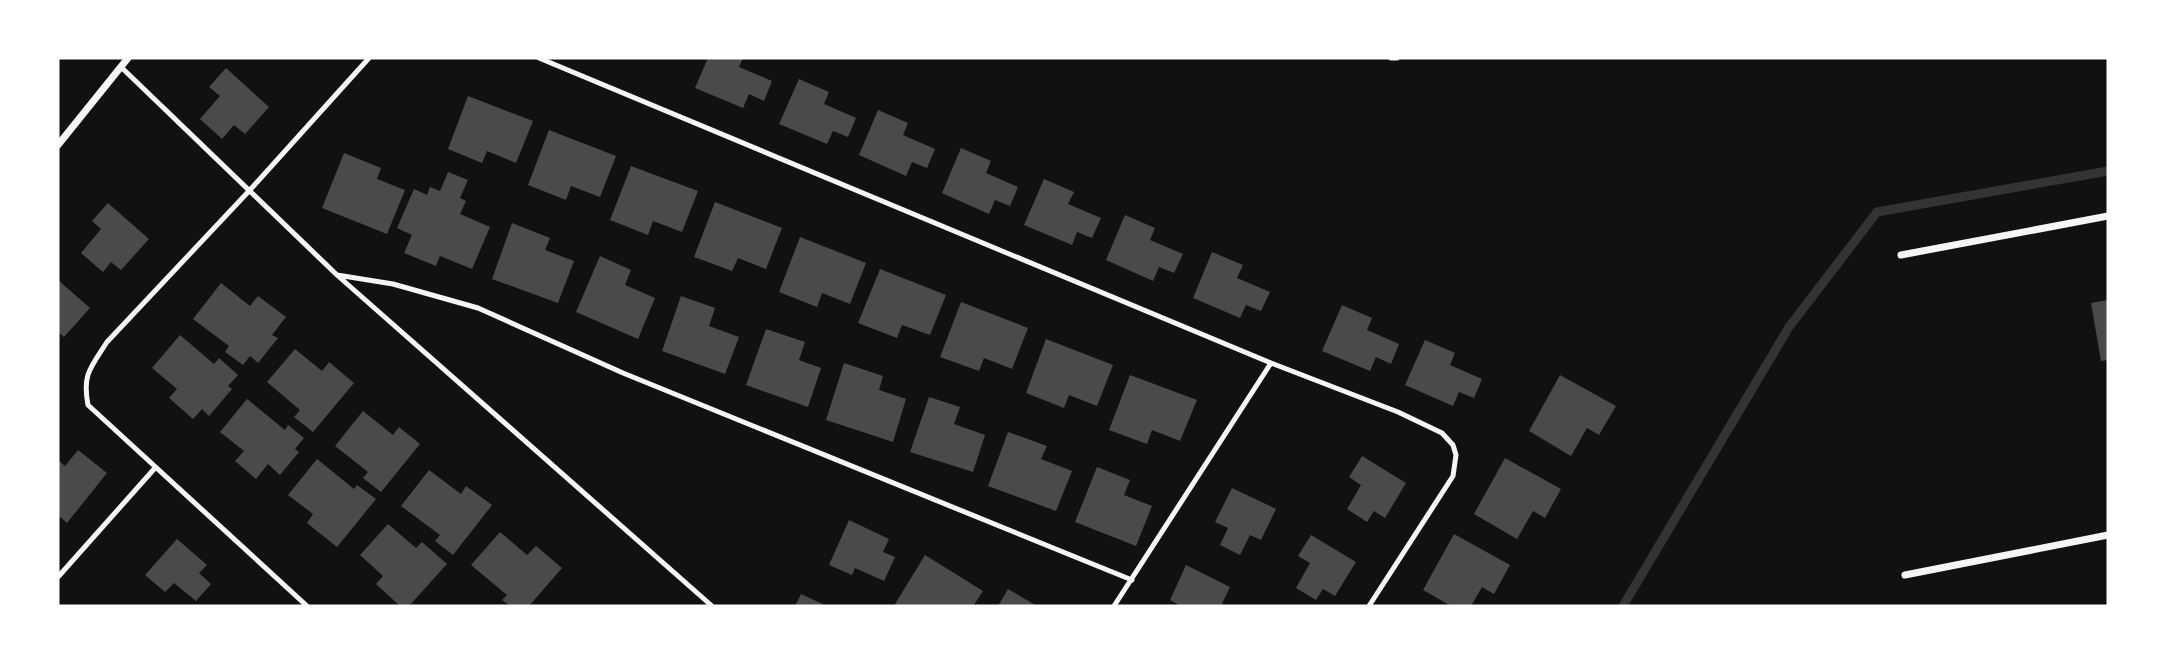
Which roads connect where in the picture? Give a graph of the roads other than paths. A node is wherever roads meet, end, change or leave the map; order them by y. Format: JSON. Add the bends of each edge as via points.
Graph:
{"nodes":[{"id":1,"x":128,"y":58,"type":"edge"},
{"id":2,"x":369,"y":58,"type":"edge"},
{"id":3,"x":540,"y":58,"type":"edge"},
{"id":4,"x":1391,"y":58,"type":"edge"},
{"id":5,"x":1397,"y":58,"type":"edge"},
{"id":6,"x":121,"y":67,"type":"junction"},
{"id":7,"x":58,"y":145,"type":"edge"},
{"id":8,"x":249,"y":191,"type":"junction"},
{"id":9,"x":2108,"y":216,"type":"edge"},
{"id":10,"x":1901,"y":255,"type":"dead end"},
{"id":11,"x":337,"y":275,"type":"junction"},
{"id":12,"x":1271,"y":363,"type":"junction"},
{"id":13,"x":155,"y":468,"type":"junction"},
{"id":14,"x":2108,"y":536,"type":"edge"},
{"id":15,"x":1905,"y":575,"type":"dead end"},
{"id":16,"x":58,"y":577,"type":"edge"},
{"id":17,"x":1132,"y":580,"type":"junction"},
{"id":18,"x":307,"y":606,"type":"edge"},
{"id":19,"x":712,"y":606,"type":"edge"},
{"id":20,"x":1114,"y":606,"type":"edge"},
{"id":21,"x":1369,"y":606,"type":"edge"}],
"edges":[{"from":1,"to":6,"type":"street"},
{"from":2,"to":8,"type":"lane"},
{"from":3,"to":12,"type":"lane"},
{"from":4,"to":5,"type":"lane"},
{"from":6,"to":7,"type":"street"},
{"from":6,"to":8,"type":"lane"},
{"from":8,"to":11,"type":"lane"},
{"from":8,"to":13,"type":"lane","via":[[107,342],[88,371],[84,387],[88,405]]},
{"from":9,"to":10,"type":"street"},
{"from":11,"to":17,"type":"lane","via":[[393,284],[478,307],[623,373]]},
{"from":11,"to":19,"type":"lane"},
{"from":12,"to":17,"type":"lane"},
{"from":12,"to":21,"type":"lane","via":[[1398,412],[1442,433],[1453,445],[1453,476]]},
{"from":13,"to":16,"type":"lane"},
{"from":13,"to":18,"type":"lane"},
{"from":14,"to":15,"type":"street"},
{"from":17,"to":20,"type":"lane"}]}
